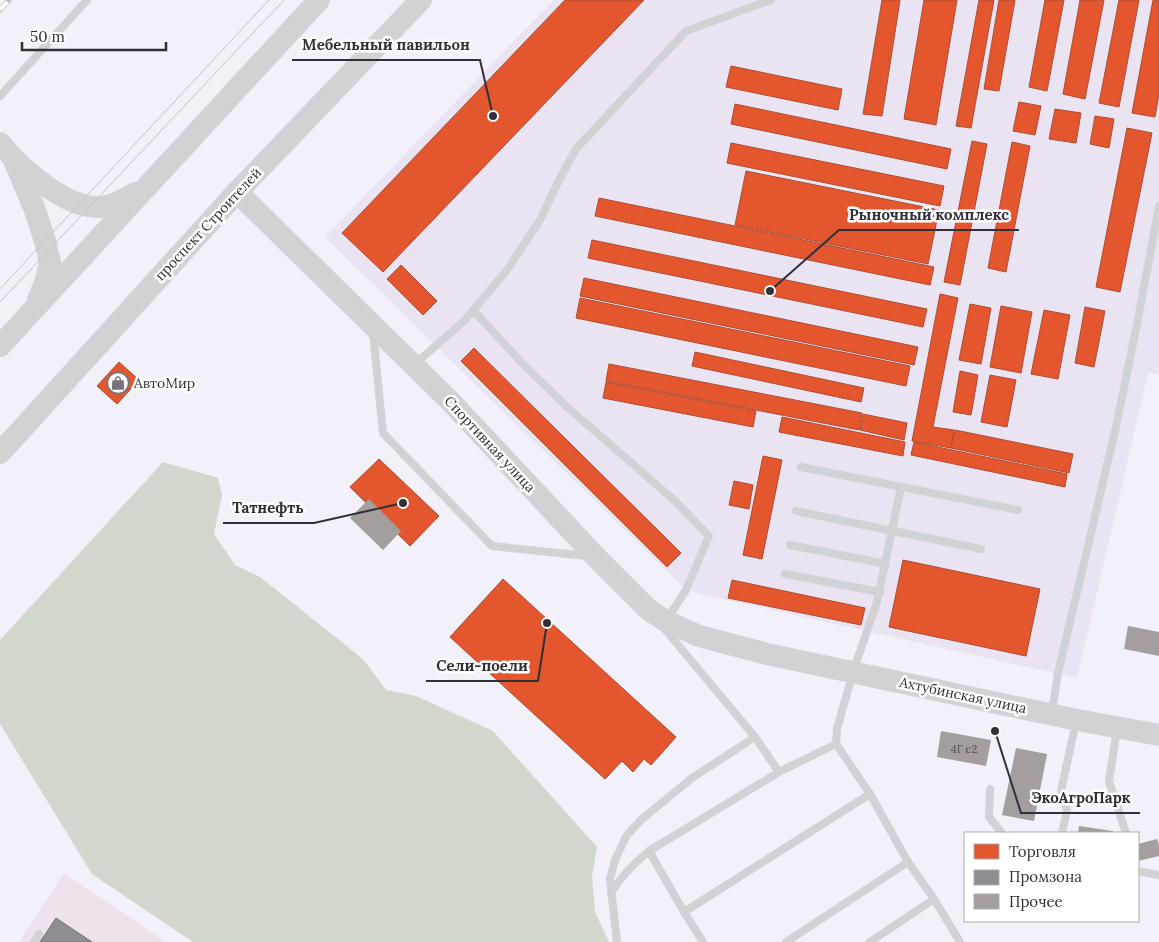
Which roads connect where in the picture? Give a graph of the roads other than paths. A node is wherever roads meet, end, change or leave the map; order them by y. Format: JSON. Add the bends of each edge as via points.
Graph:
{"nodes":[{"id":1,"x":87,"y":0,"type":"edge"},
{"id":2,"x":319,"y":0,"type":"edge"},
{"id":3,"x":421,"y":0,"type":"edge"},
{"id":4,"x":771,"y":0,"type":"edge"},
{"id":5,"x":0,"y":96,"type":"edge"},
{"id":6,"x":7,"y":151,"type":"edge"},
{"id":7,"x":149,"y":184,"type":"junction"},
{"id":8,"x":237,"y":192,"type":"junction"},
{"id":9,"x":1159,"y":206,"type":"edge"},
{"id":10,"x":473,"y":310,"type":"junction"},
{"id":11,"x":33,"y":311,"type":"junction"},
{"id":12,"x":373,"y":326,"type":"junction"},
{"id":13,"x":0,"y":346,"type":"edge"},
{"id":14,"x":413,"y":365,"type":"junction"},
{"id":15,"x":0,"y":453,"type":"edge"},
{"id":16,"x":801,"y":467,"type":"dead end"},
{"id":17,"x":901,"y":487,"type":"junction"},
{"id":18,"x":1018,"y":510,"type":"dead end"},
{"id":19,"x":796,"y":511,"type":"dead end"},
{"id":20,"x":892,"y":531,"type":"junction"},
{"id":21,"x":790,"y":545,"type":"dead end"},
{"id":22,"x":981,"y":549,"type":"dead end"},
{"id":23,"x":596,"y":557,"type":"junction"},
{"id":24,"x":886,"y":564,"type":"junction"},
{"id":25,"x":785,"y":574,"type":"dead end"},
{"id":26,"x":880,"y":592,"type":"junction"},
{"id":27,"x":658,"y":615,"type":"junction"},
{"id":28,"x":767,"y":654,"type":"joint"},
{"id":29,"x":853,"y":672,"type":"junction"},
{"id":30,"x":1052,"y":714,"type":"junction"},
{"id":31,"x":1077,"y":720,"type":"junction"},
{"id":32,"x":1117,"y":727,"type":"junction"},
{"id":33,"x":1159,"y":735,"type":"edge"},
{"id":34,"x":756,"y":738,"type":"junction"},
{"id":35,"x":836,"y":744,"type":"junction"},
{"id":36,"x":778,"y":772,"type":"junction"},
{"id":37,"x":990,"y":789,"type":"dead end"},
{"id":38,"x":870,"y":794,"type":"junction"},
{"id":39,"x":1001,"y":832,"type":"edge"},
{"id":40,"x":1062,"y":832,"type":"edge"},
{"id":41,"x":1126,"y":832,"type":"edge"},
{"id":42,"x":649,"y":852,"type":"junction"},
{"id":43,"x":908,"y":862,"type":"junction"},
{"id":44,"x":1139,"y":871,"type":"edge"},
{"id":45,"x":1159,"y":875,"type":"edge"},
{"id":46,"x":610,"y":895,"type":"junction"},
{"id":47,"x":934,"y":899,"type":"junction"},
{"id":48,"x":684,"y":912,"type":"junction"},
{"id":49,"x":39,"y":934,"type":"dead end"},
{"id":50,"x":34,"y":942,"type":"edge"},
{"id":51,"x":617,"y":942,"type":"edge"},
{"id":52,"x":703,"y":942,"type":"edge"},
{"id":53,"x":786,"y":942,"type":"edge"},
{"id":54,"x":870,"y":942,"type":"edge"},
{"id":55,"x":960,"y":942,"type":"edge"}],
"edges":[{"from":1,"to":5,"type":"lane"},
{"from":2,"to":7,"type":"street"},
{"from":3,"to":8,"type":"street","name":"проспект Строителей"},
{"from":4,"to":10,"type":"lane","via":[[686,31],[576,149],[534,229],[507,270]]},
{"from":6,"to":7,"type":"street","via":[[51,189],[78,205],[106,206]]},
{"from":6,"to":11,"type":"street","via":[[35,210],[50,262]]},
{"from":7,"to":11,"type":"street"},
{"from":8,"to":12,"type":"street","name":"Спортивная улица"},
{"from":8,"to":15,"type":"street","name":"проспект Строителей"},
{"from":9,"to":30,"type":"lane","via":[[1116,427],[1058,673]]},
{"from":10,"to":14,"type":"lane"},
{"from":10,"to":27,"type":"lane","via":[[566,406],[674,500],[709,536],[686,590]]},
{"from":11,"to":13,"type":"street"},
{"from":12,"to":14,"type":"street","name":"Спортивная улица"},
{"from":12,"to":23,"type":"lane","via":[[383,433],[492,546]]},
{"from":14,"to":23,"type":"street","name":"Спортивная улица"},
{"from":16,"to":17,"type":"lane"},
{"from":17,"to":18,"type":"lane"},
{"from":17,"to":20,"type":"lane"},
{"from":19,"to":20,"type":"lane"},
{"from":20,"to":22,"type":"lane"},
{"from":20,"to":24,"type":"lane"},
{"from":21,"to":24,"type":"lane"},
{"from":23,"to":27,"type":"street","name":"Спортивная улица"},
{"from":24,"to":26,"type":"lane"},
{"from":25,"to":26,"type":"lane"},
{"from":26,"to":29,"type":"lane"},
{"from":27,"to":28,"type":"street","name":"Спортивная улица","via":[[699,636]]},
{"from":27,"to":34,"type":"lane"},
{"from":28,"to":29,"type":"street","name":"Ахтубинская улица"},
{"from":29,"to":30,"type":"street","name":"Ахтубинская улица"},
{"from":29,"to":35,"type":"lane"},
{"from":30,"to":31,"type":"street","name":"Ахтубинская улица"},
{"from":31,"to":32,"type":"street","name":"Ахтубинская улица"},
{"from":31,"to":40,"type":"lane","via":[[1061,792],[1067,810]]},
{"from":32,"to":33,"type":"street","name":"Ахтубинская улица"},
{"from":32,"to":41,"type":"lane","via":[[1109,781]]},
{"from":34,"to":36,"type":"lane"},
{"from":34,"to":46,"type":"lane","via":[[692,778],[642,819],[627,836],[612,869]]},
{"from":35,"to":36,"type":"lane"},
{"from":35,"to":38,"type":"lane"},
{"from":36,"to":42,"type":"lane"},
{"from":37,"to":39,"type":"lane","via":[[989,817]]},
{"from":38,"to":43,"type":"lane"},
{"from":38,"to":48,"type":"lane"},
{"from":42,"to":46,"type":"lane","via":[[619,879]]},
{"from":42,"to":48,"type":"lane"},
{"from":43,"to":47,"type":"lane"},
{"from":43,"to":53,"type":"lane"},
{"from":44,"to":45,"type":"lane"},
{"from":46,"to":51,"type":"lane"},
{"from":47,"to":54,"type":"lane"},
{"from":47,"to":55,"type":"lane"},
{"from":48,"to":52,"type":"lane"},
{"from":49,"to":50,"type":"lane"}]}
